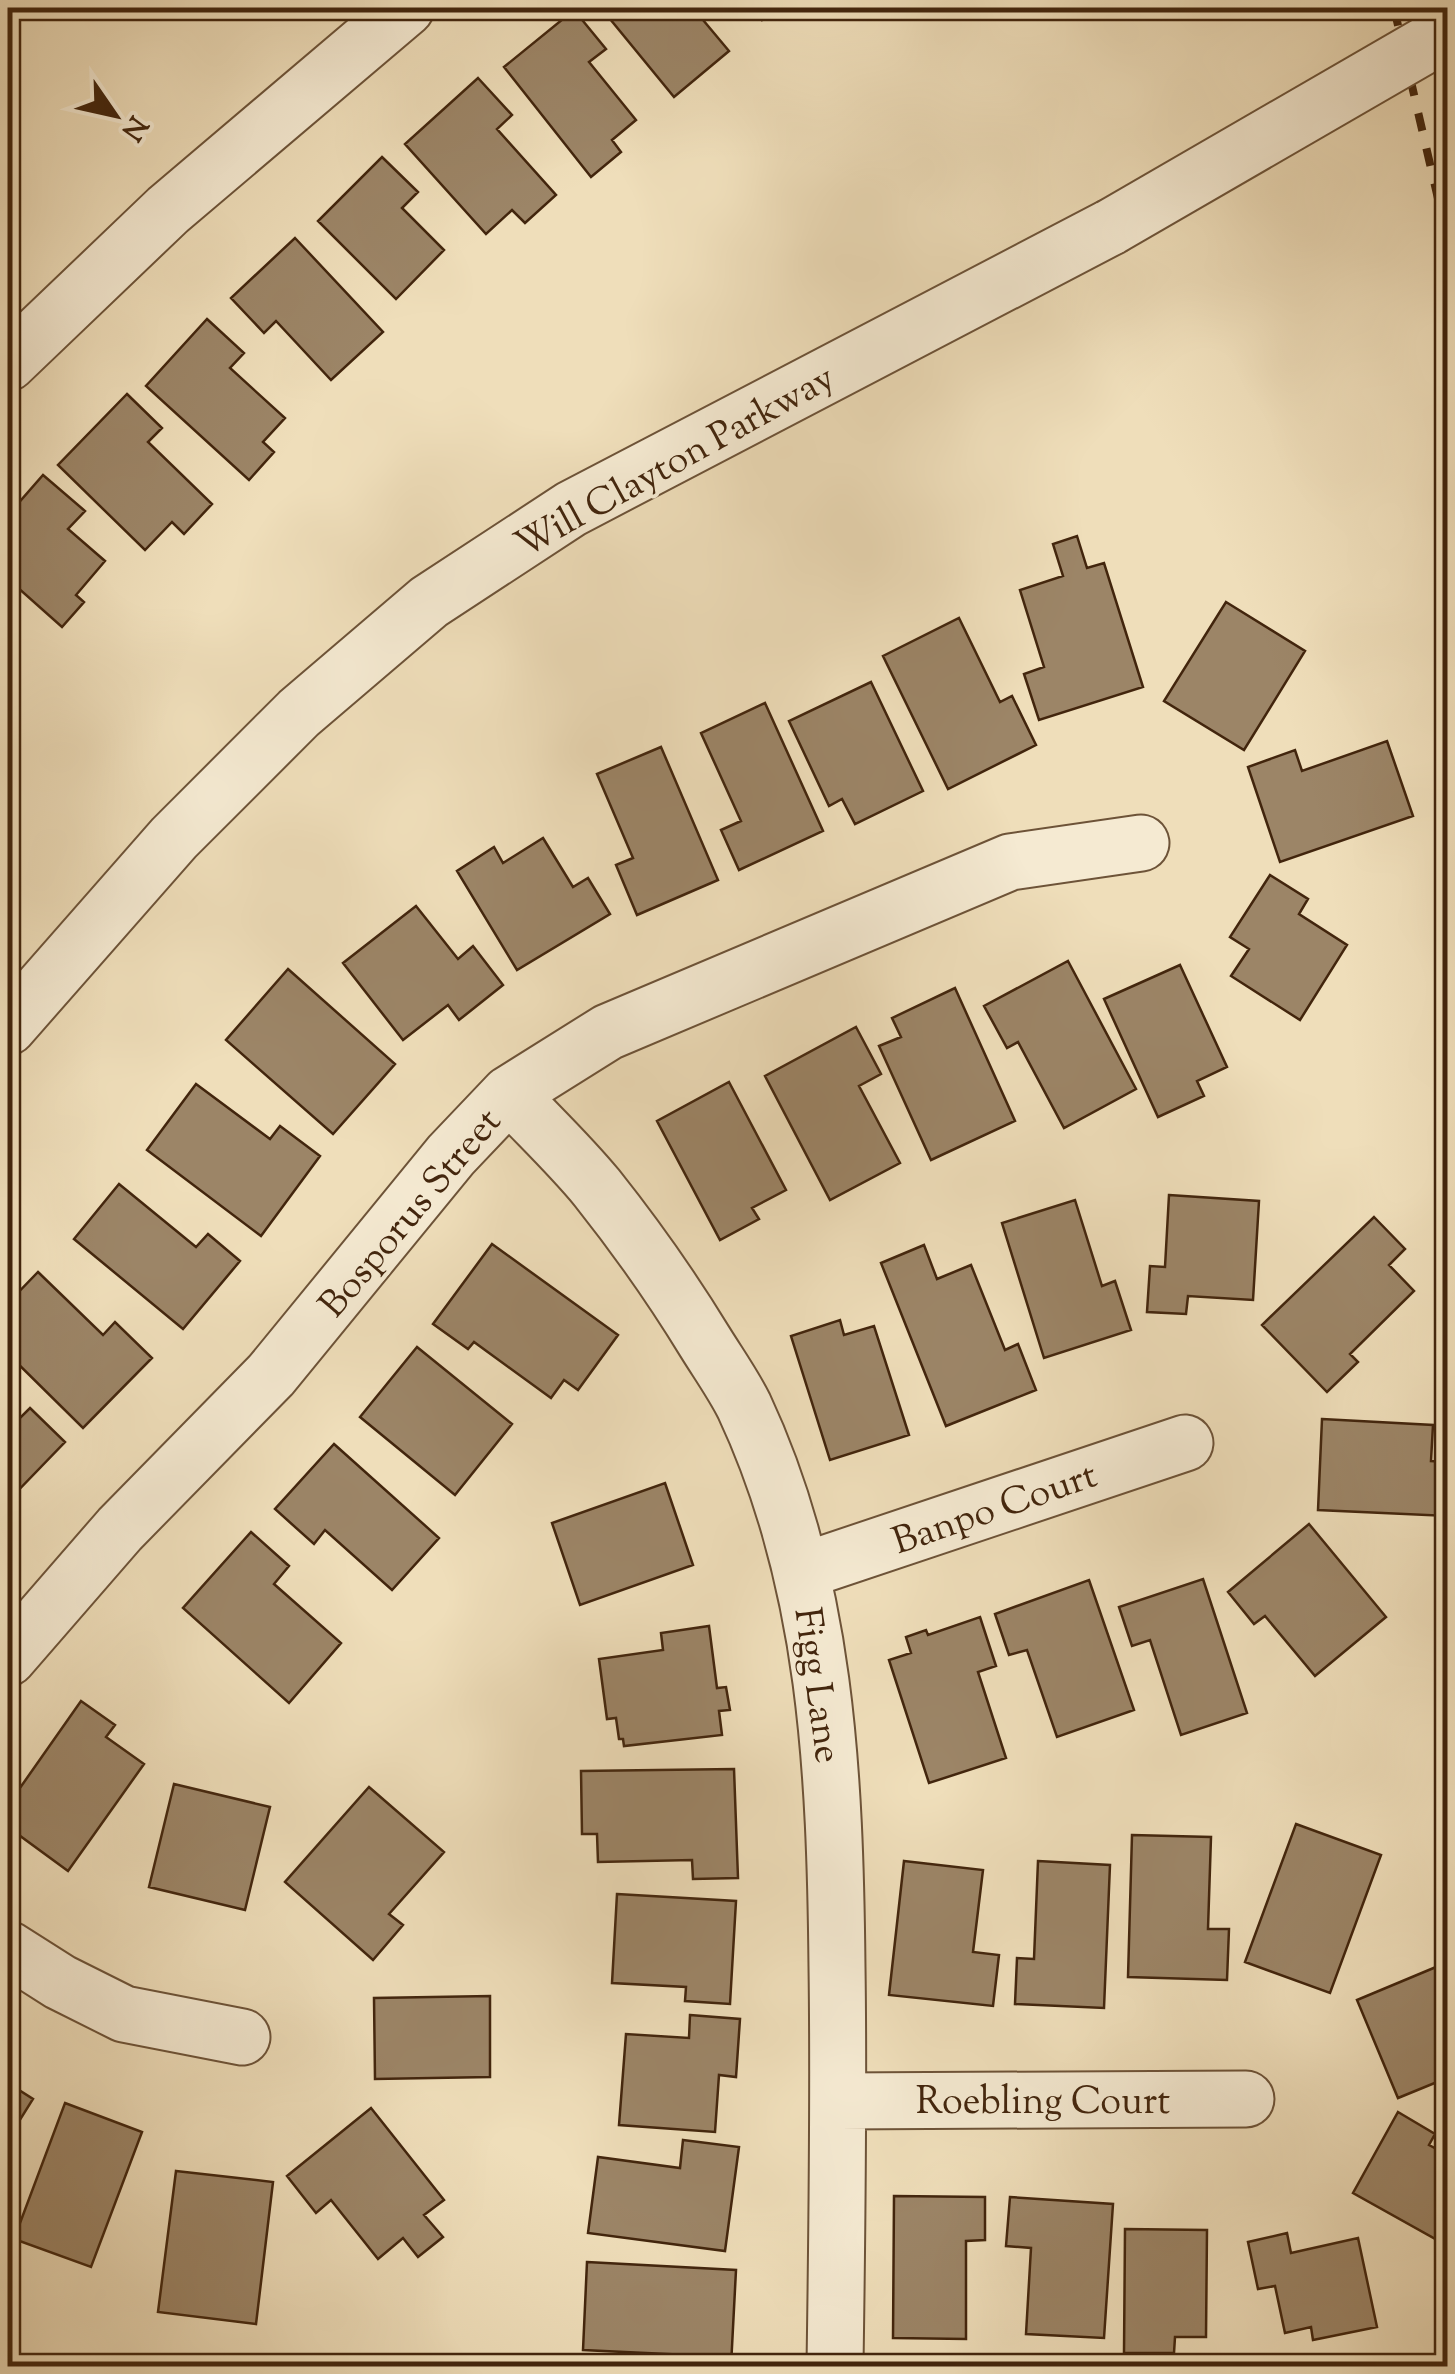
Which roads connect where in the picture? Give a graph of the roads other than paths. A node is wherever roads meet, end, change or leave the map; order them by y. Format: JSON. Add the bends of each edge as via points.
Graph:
{"nodes":[{"id":1,"x":406,"y":8,"type":"edge"},
{"id":2,"x":1448,"y":32,"type":"edge"},
{"id":3,"x":8,"y":363,"type":"edge"},
{"id":4,"x":1141,"y":843,"type":"dead end"},
{"id":5,"x":15,"y":1003,"type":"edge"},
{"id":6,"x":509,"y":1094,"type":"junction"},
{"id":7,"x":1184,"y":1443,"type":"dead end"},
{"id":8,"x":803,"y":1571,"type":"junction"},
{"id":9,"x":8,"y":1658,"type":"edge"},
{"id":10,"x":8,"y":1949,"type":"edge"},
{"id":11,"x":242,"y":2037,"type":"dead end"},
{"id":12,"x":1246,"y":2098,"type":"dead end"},
{"id":13,"x":839,"y":2101,"type":"junction"},
{"id":14,"x":836,"y":2366,"type":"edge"}],
"edges":[{"from":1,"to":3,"type":"street","via":[[168,210]]},
{"from":2,"to":5,"type":"street","name":"Will Clayton Parkway","bridge":true,"via":[[1111,227],[571,510],[429,602],[299,713]]},
{"from":4,"to":6,"type":"street","name":"Bosporus Street","via":[[1010,862],[608,1032]]},
{"from":6,"to":8,"type":"street","name":"Figg Lane","via":[[594,1185],[669,1283],[743,1404]]},
{"from":6,"to":9,"type":"street","name":"Bosporus Street","via":[[271,1376],[120,1528]]},
{"from":7,"to":8,"type":"street","name":"Banpo Court"},
{"from":8,"to":13,"type":"street","name":"Figg Lane","via":[[829,1735]]},
{"from":10,"to":11,"type":"street","via":[[124,2014]]},
{"from":12,"to":13,"type":"street","name":"Roebling Court"},
{"from":13,"to":14,"type":"street","name":"Figg Lane"}]}
